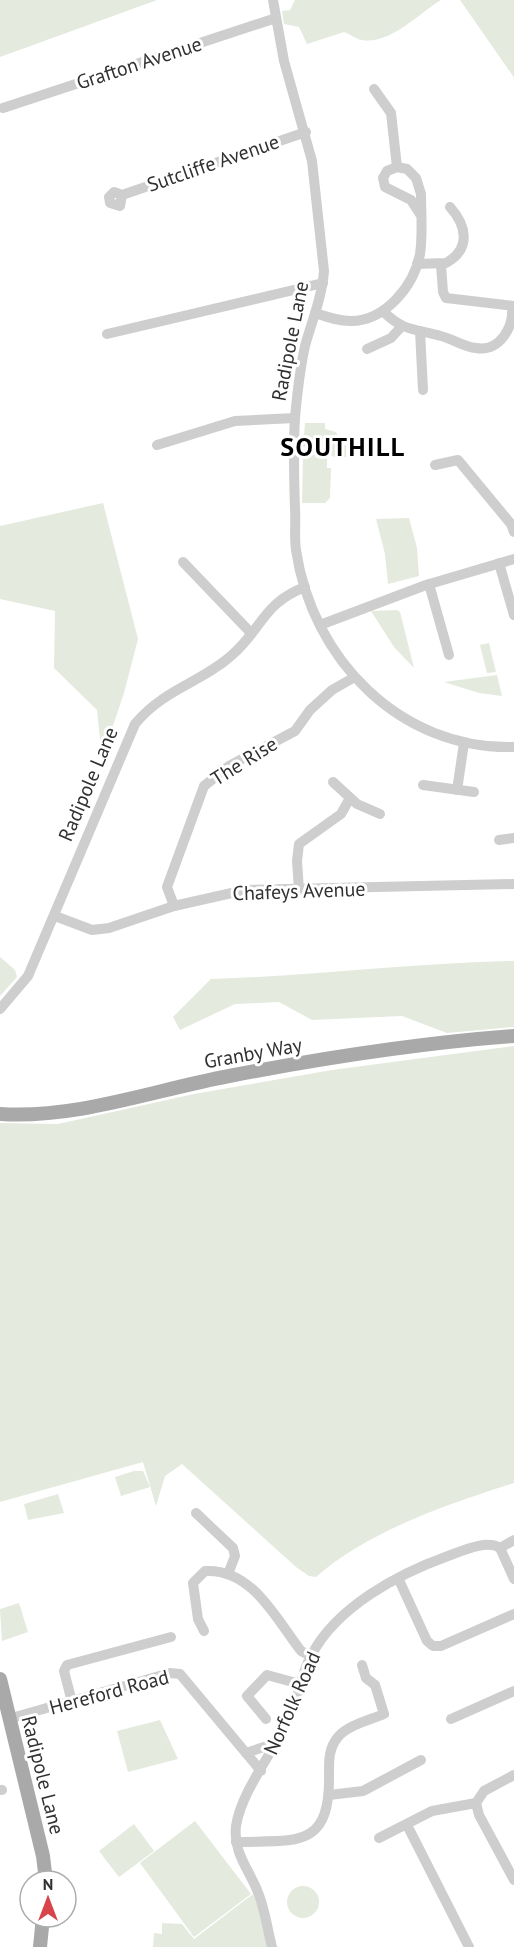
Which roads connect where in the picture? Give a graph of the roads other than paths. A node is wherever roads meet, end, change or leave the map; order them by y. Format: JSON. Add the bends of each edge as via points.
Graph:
{"nodes":[{"id":1,"x":273,"y":0,"type":"edge"},
{"id":2,"x":276,"y":18,"type":"junction"},
{"id":3,"x":374,"y":90,"type":"dead end"},
{"id":4,"x":3,"y":108,"type":"dead end"},
{"id":5,"x":306,"y":132,"type":"junction"},
{"id":6,"x":398,"y":167,"type":"junction"},
{"id":7,"x":122,"y":195,"type":"dead end"},
{"id":8,"x":450,"y":207,"type":"dead end"},
{"id":9,"x":420,"y":214,"type":"junction"},
{"id":10,"x":417,"y":264,"type":"junction"},
{"id":11,"x":441,"y":265,"type":"junction"},
{"id":12,"x":323,"y":283,"type":"junction"},
{"id":13,"x":513,"y":306,"type":"edge"},
{"id":14,"x":383,"y":311,"type":"junction"},
{"id":15,"x":315,"y":313,"type":"junction"},
{"id":16,"x":401,"y":327,"type":"junction"},
{"id":17,"x":420,"y":331,"type":"junction"},
{"id":18,"x":107,"y":334,"type":"dead end"},
{"id":19,"x":367,"y":349,"type":"dead end"},
{"id":20,"x":423,"y":390,"type":"dead end"},
{"id":21,"x":295,"y":418,"type":"junction"},
{"id":22,"x":157,"y":445,"type":"dead end"},
{"id":23,"x":435,"y":465,"type":"dead end"},
{"id":24,"x":514,"y":532,"type":"edge"},
{"id":25,"x":514,"y":559,"type":"edge"},
{"id":26,"x":183,"y":562,"type":"dead end"},
{"id":27,"x":499,"y":563,"type":"junction"},
{"id":28,"x":429,"y":584,"type":"junction"},
{"id":29,"x":305,"y":587,"type":"junction"},
{"id":30,"x":514,"y":615,"type":"edge"},
{"id":31,"x":320,"y":625,"type":"junction"},
{"id":32,"x":251,"y":633,"type":"junction"},
{"id":33,"x":448,"y":655,"type":"dead end"},
{"id":34,"x":353,"y":678,"type":"junction"},
{"id":35,"x":464,"y":742,"type":"junction"},
{"id":36,"x":514,"y":747,"type":"edge"},
{"id":37,"x":333,"y":782,"type":"dead end"},
{"id":38,"x":423,"y":785,"type":"dead end"},
{"id":39,"x":457,"y":790,"type":"junction"},
{"id":40,"x":474,"y":792,"type":"dead end"},
{"id":41,"x":350,"y":798,"type":"junction"},
{"id":42,"x":380,"y":814,"type":"dead end"},
{"id":43,"x":514,"y":838,"type":"edge"},
{"id":44,"x":499,"y":840,"type":"dead end"},
{"id":45,"x":514,"y":884,"type":"edge"},
{"id":46,"x":299,"y":890,"type":"junction"},
{"id":47,"x":174,"y":906,"type":"junction"},
{"id":48,"x":55,"y":916,"type":"junction"},
{"id":49,"x":0,"y":1009,"type":"edge"},
{"id":50,"x":514,"y":1036,"type":"edge"},
{"id":51,"x":0,"y":1114,"type":"edge"},
{"id":52,"x":196,"y":1513,"type":"dead end"},
{"id":53,"x":514,"y":1540,"type":"edge"},
{"id":54,"x":500,"y":1548,"type":"junction"},
{"id":55,"x":228,"y":1574,"type":"junction"},
{"id":56,"x":514,"y":1579,"type":"edge"},
{"id":57,"x":399,"y":1580,"type":"junction"},
{"id":58,"x":514,"y":1614,"type":"edge"},
{"id":59,"x":204,"y":1631,"type":"dead end"},
{"id":60,"x":171,"y":1637,"type":"dead end"},
{"id":61,"x":311,"y":1656,"type":"junction"},
{"id":62,"x":362,"y":1665,"type":"dead end"},
{"id":63,"x":0,"y":1679,"type":"edge"},
{"id":64,"x":300,"y":1684,"type":"junction"},
{"id":65,"x":514,"y":1691,"type":"edge"},
{"id":66,"x":72,"y":1702,"type":"junction"},
{"id":67,"x":8,"y":1719,"type":"junction"},
{"id":68,"x":266,"y":1719,"type":"dead end"},
{"id":69,"x":451,"y":1719,"type":"dead end"},
{"id":70,"x":276,"y":1743,"type":"junction"},
{"id":71,"x":246,"y":1753,"type":"junction"},
{"id":72,"x":421,"y":1760,"type":"dead end"},
{"id":73,"x":261,"y":1771,"type":"junction"},
{"id":74,"x":514,"y":1775,"type":"edge"},
{"id":75,"x":329,"y":1795,"type":"junction"},
{"id":76,"x":476,"y":1803,"type":"junction"},
{"id":77,"x":407,"y":1825,"type":"junction"},
{"id":78,"x":379,"y":1838,"type":"dead end"},
{"id":79,"x":236,"y":1842,"type":"junction"},
{"id":80,"x":510,"y":1862,"type":"edge"},
{"id":81,"x":45,"y":1869,"type":"edge"},
{"id":82,"x":514,"y":1880,"type":"edge"},
{"id":83,"x":42,"y":1929,"type":"edge"},
{"id":84,"x":40,"y":1947,"type":"edge"},
{"id":85,"x":272,"y":1947,"type":"edge"},
{"id":86,"x":469,"y":1947,"type":"edge"}],
"edges":[{"from":1,"to":2,"type":"street","name":"Radipole Lane"},
{"from":2,"to":4,"type":"street","name":"Grafton Avenue"},
{"from":2,"to":5,"type":"street","name":"Radipole Lane","via":[[284,61]]},
{"from":3,"to":6,"type":"street","via":[[391,113]]},
{"from":5,"to":7,"type":"street","name":"Sutcliffe Avenue"},
{"from":5,"to":12,"type":"street","name":"Radipole Lane","via":[[318,199]]},
{"from":6,"to":9,"type":"street","via":[[407,169],[418,182],[422,194]]},
{"from":6,"to":9,"type":"street","via":[[387,171],[383,185],[411,200]]},
{"from":8,"to":11,"type":"street","via":[[463,224],[464,242],[454,258]]},
{"from":9,"to":10,"type":"street"},
{"from":10,"to":11,"type":"street"},
{"from":10,"to":14,"type":"street","via":[[412,279]]},
{"from":11,"to":13,"type":"street","via":[[442,292],[446,298]]},
{"from":12,"to":15,"type":"street","name":"Radipole Lane"},
{"from":12,"to":18,"type":"street"},
{"from":13,"to":17,"type":"street","via":[[507,334],[495,345],[484,348]]},
{"from":14,"to":15,"type":"street","via":[[354,322]]},
{"from":14,"to":16,"type":"street"},
{"from":15,"to":21,"type":"street","name":"Radipole Lane","via":[[305,348]]},
{"from":16,"to":17,"type":"street"},
{"from":16,"to":19,"type":"street","via":[[381,344]]},
{"from":17,"to":20,"type":"street"},
{"from":21,"to":22,"type":"street","via":[[235,421]]},
{"from":21,"to":29,"type":"street","name":"Radipole Lane","via":[[296,549]]},
{"from":23,"to":24,"type":"street","via":[[458,460]]},
{"from":25,"to":27,"type":"street"},
{"from":26,"to":32,"type":"street"},
{"from":27,"to":28,"type":"street"},
{"from":27,"to":30,"type":"street"},
{"from":28,"to":31,"type":"street"},
{"from":28,"to":33,"type":"street"},
{"from":29,"to":31,"type":"street"},
{"from":29,"to":32,"type":"street","name":"Radipole Lane","via":[[288,593],[270,607]]},
{"from":31,"to":34,"type":"street"},
{"from":32,"to":48,"type":"street","name":"Radipole Lane","via":[[234,654],[162,697],[135,724]]},
{"from":34,"to":35,"type":"street","via":[[408,721]]},
{"from":34,"to":47,"type":"street","name":"The Rise","via":[[310,710],[295,731],[229,766],[204,786],[167,887]]},
{"from":35,"to":36,"type":"street"},
{"from":35,"to":39,"type":"street"},
{"from":37,"to":41,"type":"street"},
{"from":38,"to":39,"type":"street"},
{"from":39,"to":40,"type":"street"},
{"from":41,"to":42,"type":"street"},
{"from":41,"to":46,"type":"street","via":[[341,813],[299,844]]},
{"from":43,"to":44,"type":"street"},
{"from":45,"to":46,"type":"street","name":"Chafeys Avenue"},
{"from":46,"to":47,"type":"street","name":"Chafeys Avenue","via":[[245,890]]},
{"from":47,"to":48,"type":"street","name":"Chafeys Avenue","via":[[92,930]]},
{"from":48,"to":49,"type":"street","name":"Radipole Lane","via":[[28,976]]},
{"from":50,"to":51,"type":"main road","name":"Granby Way","via":[[376,1052],[230,1076],[48,1113]]},
{"from":52,"to":55,"type":"street","via":[[233,1548],[235,1556]]},
{"from":53,"to":54,"type":"street","name":"Norfolk Road"},
{"from":54,"to":56,"type":"street"},
{"from":54,"to":57,"type":"street","name":"Norfolk Road","via":[[490,1544],[467,1549]]},
{"from":55,"to":59,"type":"street","via":[[205,1571],[193,1583],[198,1619]]},
{"from":55,"to":61,"type":"street","via":[[263,1598],[301,1651]]},
{"from":57,"to":58,"type":"street","via":[[427,1641],[433,1646]]},
{"from":57,"to":61,"type":"street","name":"Norfolk Road","via":[[339,1621]]},
{"from":60,"to":66,"type":"street","via":[[67,1665],[64,1671]]},
{"from":61,"to":64,"type":"street","name":"Norfolk Road"},
{"from":62,"to":75,"type":"street","via":[[366,1678],[375,1685],[384,1714],[338,1737],[329,1759]]},
{"from":63,"to":67,"type":"main road","name":"Radipole Lane"},
{"from":64,"to":68,"type":"street","via":[[267,1675],[247,1696]]},
{"from":64,"to":70,"type":"street","name":"Norfolk Road"},
{"from":65,"to":69,"type":"street"},
{"from":66,"to":67,"type":"street","name":"Hereford Road"},
{"from":66,"to":71,"type":"street","name":"Hereford Road","via":[[170,1673],[180,1674]]},
{"from":67,"to":81,"type":"main road","name":"Radipole Lane"},
{"from":70,"to":71,"type":"street"},
{"from":70,"to":73,"type":"street","name":"Norfolk Road"},
{"from":71,"to":73,"type":"street","name":"Hereford Road"},
{"from":72,"to":75,"type":"street","via":[[363,1791]]},
{"from":73,"to":79,"type":"street","name":"Norfolk Road","via":[[238,1818]]},
{"from":74,"to":76,"type":"street","via":[[484,1791]]},
{"from":75,"to":79,"type":"street","via":[[326,1816],[317,1830],[305,1837]]},
{"from":76,"to":77,"type":"street","via":[[432,1810]]},
{"from":76,"to":80,"type":"street","via":[[479,1815]]},
{"from":77,"to":78,"type":"street"},
{"from":77,"to":86,"type":"street"},
{"from":79,"to":85,"type":"street","via":[[239,1856],[257,1888]]},
{"from":80,"to":82,"type":"street"},
{"from":83,"to":84,"type":"main road"}]}
